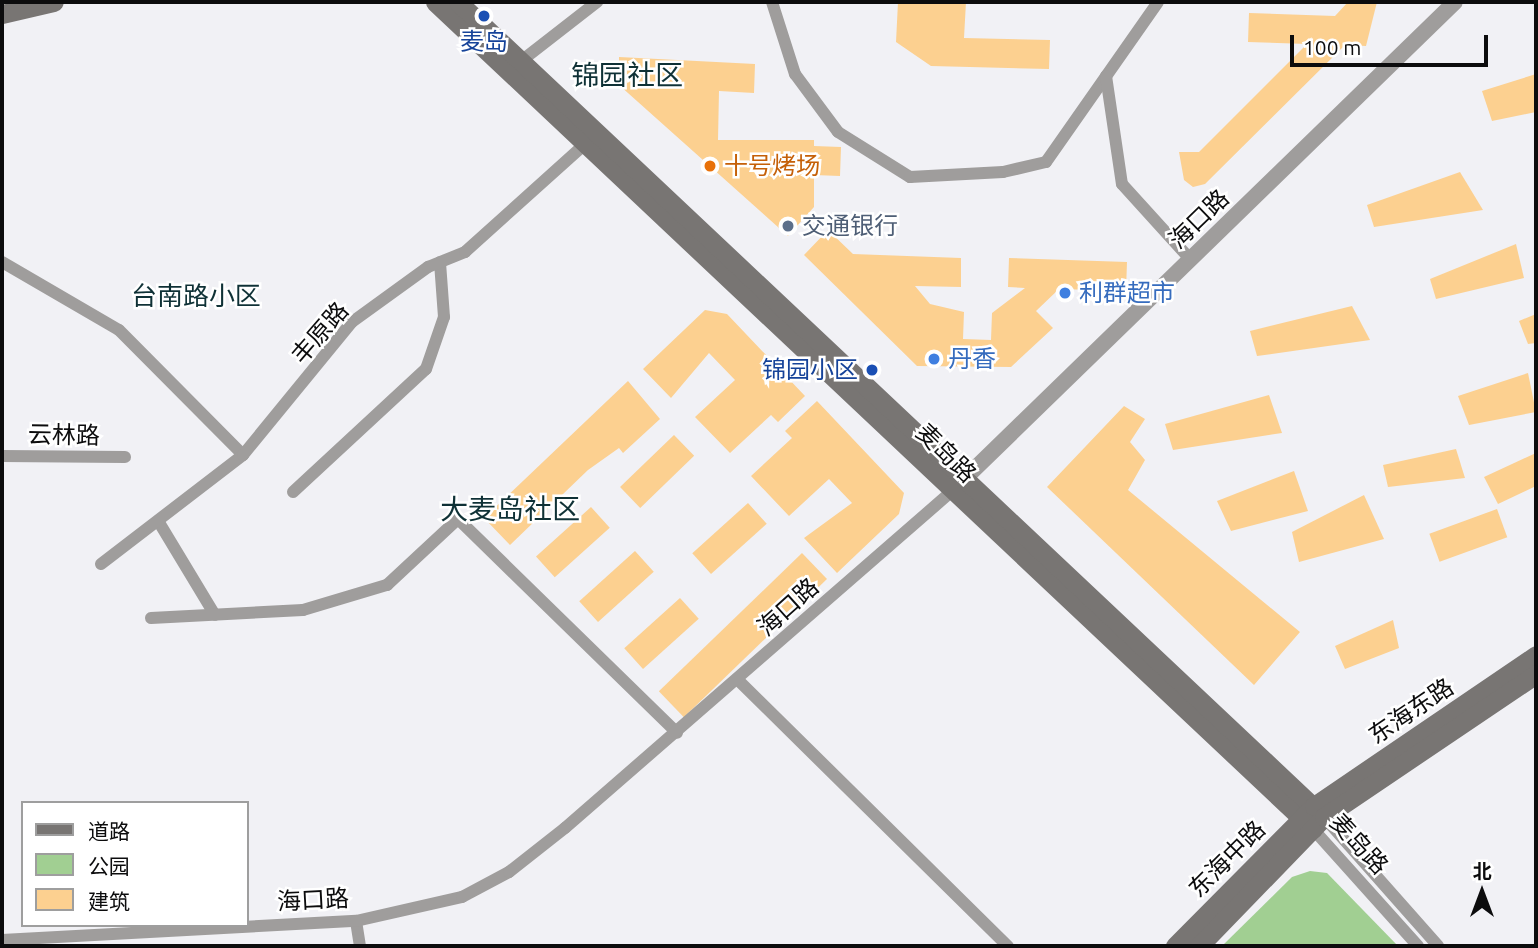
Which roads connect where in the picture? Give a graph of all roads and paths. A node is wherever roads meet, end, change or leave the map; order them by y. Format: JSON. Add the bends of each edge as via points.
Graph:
{"nodes":[{"id":1,"x":54,"y":2,"type":"edge"},
{"id":2,"x":435,"y":2,"type":"edge"},
{"id":3,"x":458,"y":2,"type":"edge"},
{"id":4,"x":597,"y":2,"type":"edge"},
{"id":5,"x":772,"y":2,"type":"edge"},
{"id":6,"x":1158,"y":2,"type":"edge"},
{"id":7,"x":1455,"y":2,"type":"edge"},
{"id":8,"x":2,"y":14,"type":"edge"},
{"id":9,"x":514,"y":67,"type":"junction"},
{"id":10,"x":1107,"y":76,"type":"junction"},
{"id":11,"x":584,"y":145,"type":"junction"},
{"id":12,"x":1190,"y":259,"type":"junction"},
{"id":13,"x":2,"y":262,"type":"edge"},
{"id":14,"x":440,"y":262,"type":"junction"},
{"id":15,"x":243,"y":455,"type":"junction"},
{"id":16,"x":2,"y":456,"type":"edge"},
{"id":17,"x":125,"y":457,"type":"dead end"},
{"id":18,"x":957,"y":486,"type":"junction"},
{"id":19,"x":293,"y":492,"type":"dead end"},
{"id":20,"x":160,"y":524,"type":"junction"},
{"id":21,"x":101,"y":564,"type":"dead end"},
{"id":22,"x":215,"y":615,"type":"junction"},
{"id":23,"x":151,"y":618,"type":"dead end"},
{"id":24,"x":1536,"y":655,"type":"edge"},
{"id":25,"x":1536,"y":674,"type":"edge"},
{"id":26,"x":739,"y":681,"type":"junction"},
{"id":27,"x":677,"y":733,"type":"junction"},
{"id":28,"x":1313,"y":818,"type":"junction"},
{"id":29,"x":356,"y":921,"type":"junction"},
{"id":30,"x":244,"y":927,"type":"edge"},
{"id":31,"x":248,"y":927,"type":"edge"},
{"id":32,"x":2,"y":940,"type":"edge"},
{"id":33,"x":360,"y":946,"type":"edge"},
{"id":34,"x":1008,"y":946,"type":"edge"},
{"id":35,"x":1175,"y":946,"type":"edge"},
{"id":36,"x":1199,"y":946,"type":"edge"},
{"id":37,"x":1418,"y":946,"type":"edge"},
{"id":38,"x":1438,"y":946,"type":"edge"}],
"edges":[{"from":1,"to":8,"type":"main road"},
{"from":2,"to":9,"type":"main road","name":"麦岛路"},
{"from":3,"to":9,"type":"main road","name":"麦岛路"},
{"from":4,"to":9,"type":"street"},
{"from":5,"to":10,"type":"street","via":[[795,74],[838,132],[910,177],[1003,172],[1046,162]]},
{"from":6,"to":10,"type":"street"},
{"from":7,"to":12,"type":"street","name":"海口路"},
{"from":9,"to":11,"type":"main road","name":"麦岛路"},
{"from":9,"to":18,"type":"main road","name":"麦岛路"},
{"from":10,"to":12,"type":"street","via":[[1122,184]]},
{"from":11,"to":14,"type":"street","name":"丰原路","via":[[515,212],[465,252]]},
{"from":11,"to":18,"type":"main road","name":"麦岛路"},
{"from":12,"to":18,"type":"street","name":"海口路"},
{"from":13,"to":15,"type":"street","via":[[120,330]]},
{"from":14,"to":15,"type":"street","name":"丰原路","via":[[352,322]]},
{"from":14,"to":19,"type":"street","via":[[443,317],[426,369]]},
{"from":15,"to":20,"type":"street","name":"丰原路","via":[[171,507]]},
{"from":16,"to":17,"type":"street","name":"云林路"},
{"from":18,"to":26,"type":"street","name":"海口路"},
{"from":18,"to":28,"type":"main road","name":"麦岛路"},
{"from":20,"to":21,"type":"street","name":"丰原路"},
{"from":20,"to":22,"type":"street"},
{"from":22,"to":23,"type":"street"},
{"from":22,"to":27,"type":"street","via":[[303,610],[387,585],[458,519]]},
{"from":24,"to":28,"type":"main road","name":"东海东路"},
{"from":25,"to":28,"type":"main road","name":"东海东路"},
{"from":26,"to":27,"type":"street","name":"海口路"},
{"from":26,"to":34,"type":"street"},
{"from":27,"to":29,"type":"street","name":"海口路","via":[[509,872],[462,897]]},
{"from":28,"to":35,"type":"main road","name":"东海中路"},
{"from":28,"to":36,"type":"main road","name":"东海中路"},
{"from":28,"to":37,"type":"street","name":"麦岛路"},
{"from":28,"to":38,"type":"street","name":"麦岛路"},
{"from":29,"to":31,"type":"street","name":"海口路"},
{"from":29,"to":33,"type":"street"},
{"from":30,"to":32,"type":"street","name":"海口路"}]}
